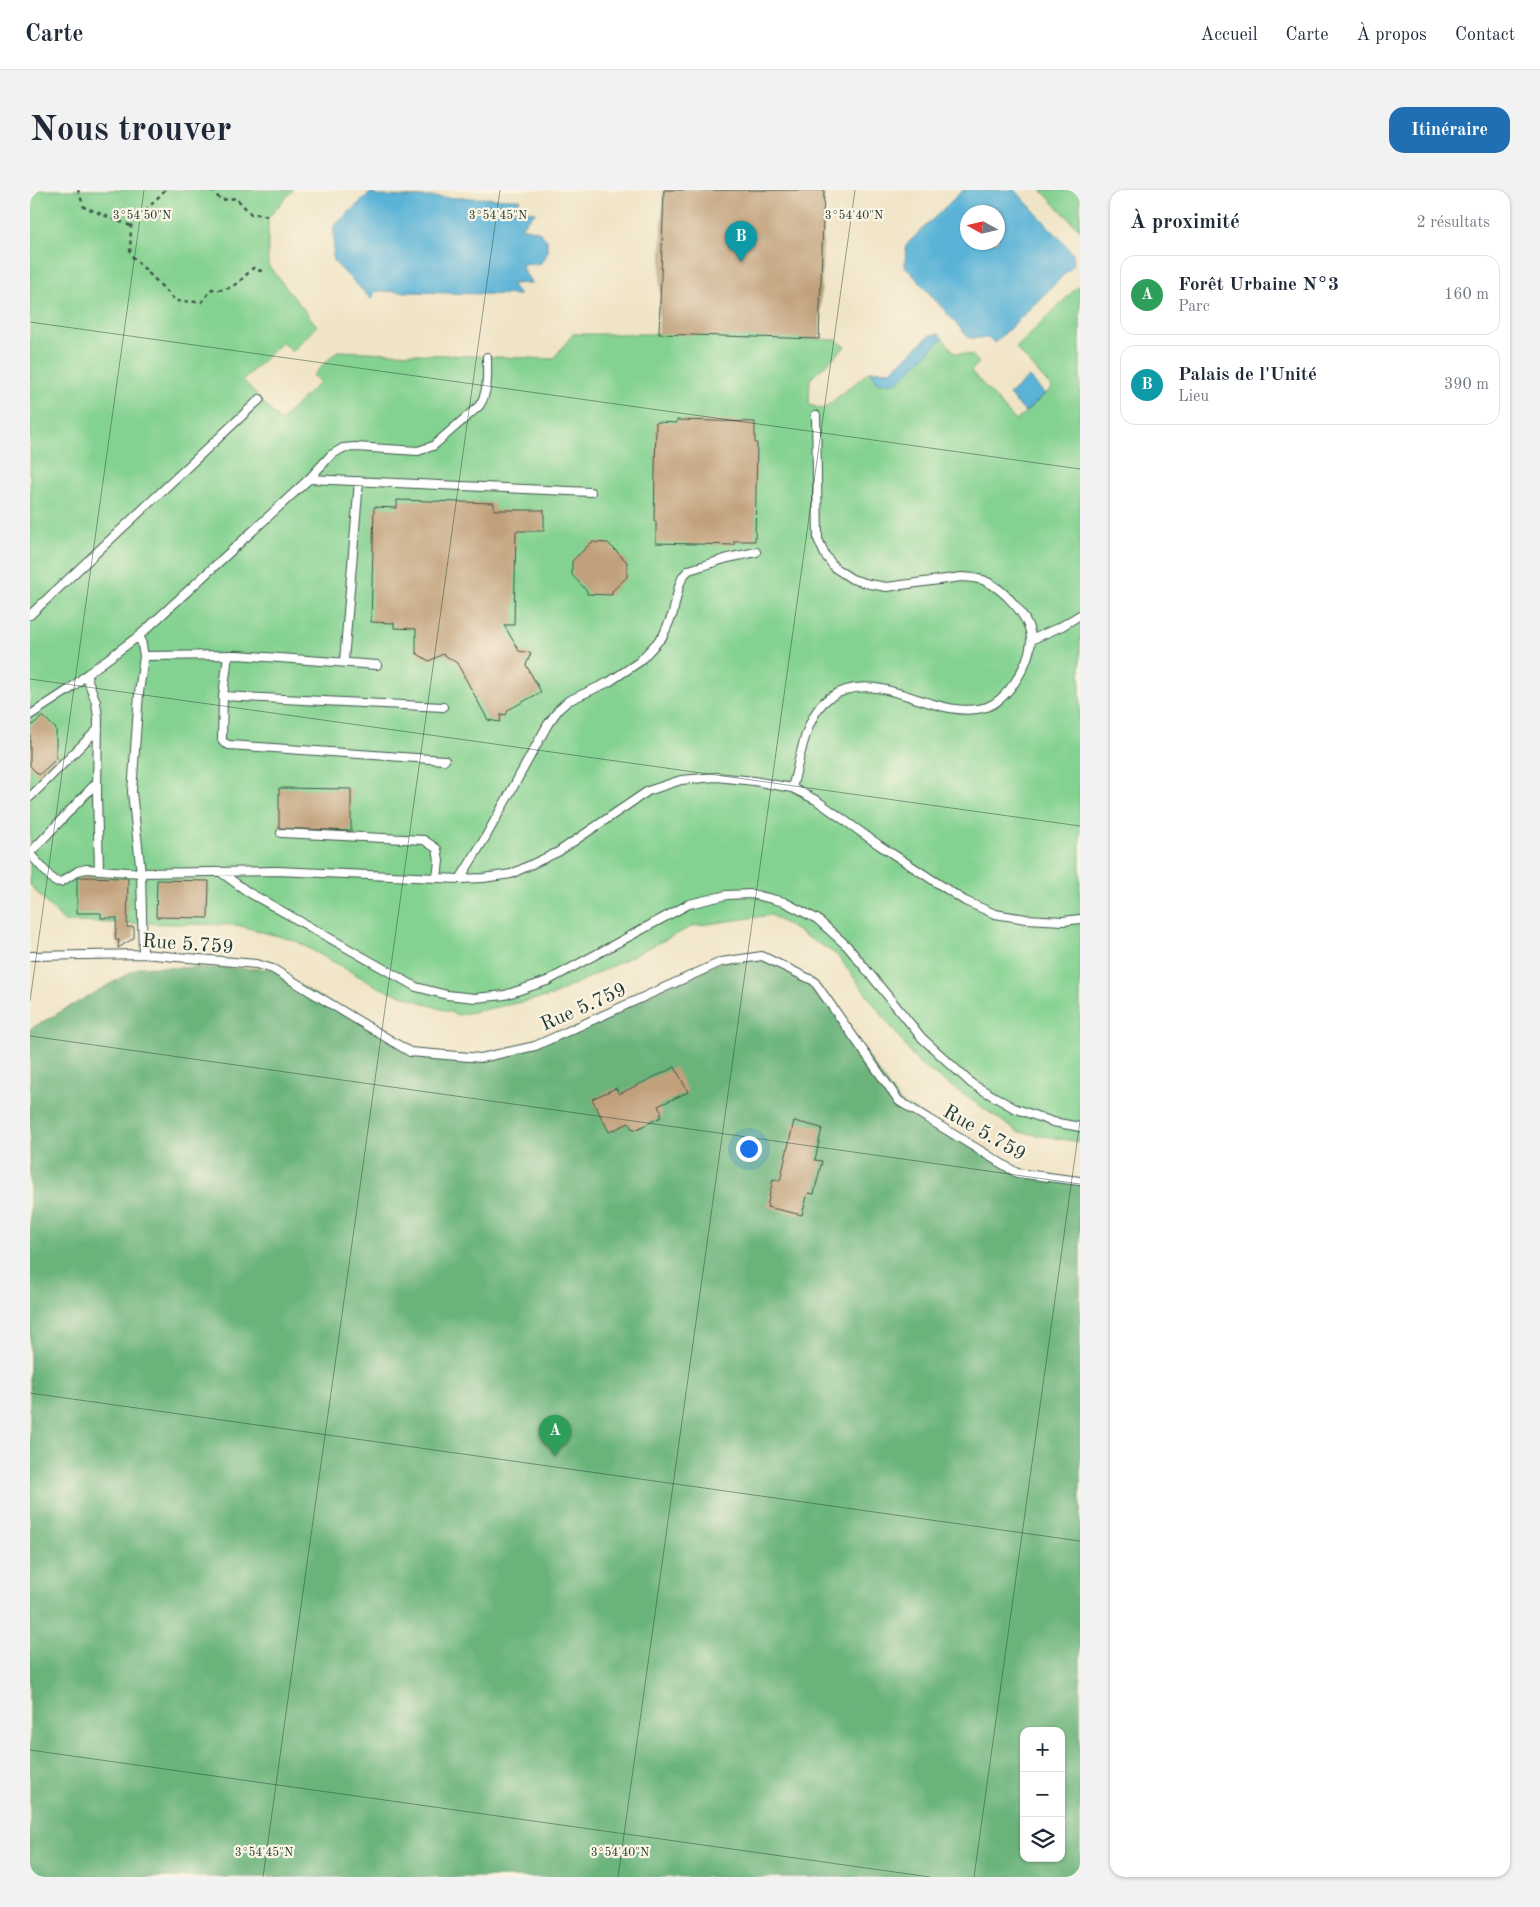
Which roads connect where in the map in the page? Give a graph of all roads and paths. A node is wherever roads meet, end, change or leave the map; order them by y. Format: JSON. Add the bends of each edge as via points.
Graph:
{"nodes":[{"id":1,"x":78,"y":190,"type":"edge"},
{"id":2,"x":165,"y":190,"type":"edge"},
{"id":3,"x":211,"y":190,"type":"edge"},
{"id":4,"x":267,"y":216,"type":"dead end"},
{"id":5,"x":131,"y":226,"type":"junction"},
{"id":6,"x":265,"y":268,"type":"dead end"},
{"id":7,"x":488,"y":357,"type":"dead end"},
{"id":8,"x":260,"y":399,"type":"dead end"},
{"id":9,"x":816,"y":415,"type":"dead end"},
{"id":10,"x":309,"y":479,"type":"junction"},
{"id":11,"x":359,"y":481,"type":"junction"},
{"id":12,"x":591,"y":492,"type":"dead end"},
{"id":13,"x":756,"y":552,"type":"dead end"},
{"id":14,"x":30,"y":615,"type":"edge"},
{"id":15,"x":1080,"y":615,"type":"edge"},
{"id":16,"x":140,"y":635,"type":"junction"},
{"id":17,"x":1031,"y":640,"type":"junction"},
{"id":18,"x":228,"y":655,"type":"junction"},
{"id":19,"x":144,"y":656,"type":"junction"},
{"id":20,"x":344,"y":661,"type":"junction"},
{"id":21,"x":377,"y":665,"type":"dead end"},
{"id":22,"x":86,"y":675,"type":"junction"},
{"id":23,"x":223,"y":696,"type":"junction"},
{"id":24,"x":443,"y":707,"type":"dead end"},
{"id":25,"x":30,"y":715,"type":"edge"},
{"id":26,"x":98,"y":729,"type":"junction"},
{"id":27,"x":445,"y":760,"type":"dead end"},
{"id":28,"x":97,"y":782,"type":"junction"},
{"id":29,"x":792,"y":788,"type":"junction"},
{"id":30,"x":30,"y":797,"type":"edge"},
{"id":31,"x":281,"y":833,"type":"dead end"},
{"id":32,"x":30,"y":853,"type":"edge"},
{"id":33,"x":99,"y":870,"type":"junction"},
{"id":34,"x":220,"y":871,"type":"junction"},
{"id":35,"x":141,"y":873,"type":"junction"},
{"id":36,"x":437,"y":878,"type":"junction"},
{"id":37,"x":460,"y":879,"type":"junction"},
{"id":38,"x":1080,"y":919,"type":"edge"},
{"id":39,"x":30,"y":949,"type":"edge"},
{"id":40,"x":142,"y":954,"type":"junction"},
{"id":41,"x":33,"y":956,"type":"edge"},
{"id":42,"x":1080,"y":1127,"type":"edge"},
{"id":43,"x":1080,"y":1181,"type":"edge"}],
"edges":[{"from":1,"to":5,"type":"path","via":[[84,207]]},
{"from":2,"to":5,"type":"path"},
{"from":3,"to":4,"type":"path","via":[[221,200],[236,198],[252,214]]},
{"from":5,"to":6,"type":"path","via":[[130,254],[176,300],[202,302],[212,289],[234,287],[253,268],[260,271]]},
{"from":7,"to":10,"type":"lane","via":[[484,399],[433,446],[418,450],[343,448],[331,455]]},
{"from":8,"to":14,"type":"lane"},
{"from":9,"to":17,"type":"lane","via":[[818,539],[835,568],[852,579],[887,588],[961,578],[984,580],[1015,604],[1026,622]]},
{"from":10,"to":11,"type":"lane"},
{"from":10,"to":16,"type":"lane"},
{"from":11,"to":12,"type":"lane"},
{"from":11,"to":20,"type":"lane"},
{"from":13,"to":37,"type":"lane","via":[[689,570],[679,586],[673,613],[663,636],[639,662],[624,674],[568,701],[559,709]]},
{"from":15,"to":17,"type":"lane"},
{"from":16,"to":19,"type":"lane"},
{"from":16,"to":22,"type":"lane"},
{"from":17,"to":29,"type":"lane","via":[[1025,668],[1008,692],[989,706],[955,709],[866,687],[844,690],[828,698],[811,720]]},
{"from":18,"to":19,"type":"lane"},
{"from":18,"to":20,"type":"lane"},
{"from":18,"to":23,"type":"lane"},
{"from":19,"to":35,"type":"lane","via":[[138,693],[132,792]]},
{"from":20,"to":21,"type":"lane"},
{"from":22,"to":25,"type":"lane"},
{"from":22,"to":26,"type":"lane","via":[[96,702]]},
{"from":23,"to":24,"type":"lane"},
{"from":23,"to":27,"type":"lane","via":[[222,739],[229,745]]},
{"from":26,"to":28,"type":"lane"},
{"from":26,"to":30,"type":"lane"},
{"from":28,"to":32,"type":"lane"},
{"from":28,"to":33,"type":"lane"},
{"from":29,"to":37,"type":"lane","via":[[716,777],[681,780],[648,791],[535,864],[511,874]]},
{"from":29,"to":38,"type":"lane","via":[[816,800],[965,901],[996,914],[1026,919]]},
{"from":31,"to":36,"type":"lane","via":[[424,840],[437,849]]},
{"from":32,"to":33,"type":"lane","via":[[57,882],[78,871]]},
{"from":33,"to":35,"type":"lane"},
{"from":34,"to":35,"type":"lane"},
{"from":34,"to":36,"type":"lane","via":[[277,870]]},
{"from":34,"to":42,"type":"lane","via":[[248,892],[416,987],[475,998],[505,994],[547,981],[689,904],[726,895],[752,894],[784,902],[817,919],[847,946],[922,1038],[972,1084],[1014,1108],[1053,1122]]},
{"from":35,"to":40,"type":"lane"},
{"from":36,"to":37,"type":"lane"},
{"from":39,"to":41,"type":"lane"},
{"from":40,"to":41,"type":"lane","name":"Rue 5.759"},
{"from":40,"to":43,"type":"lane","name":"Rue 5.759","via":[[256,964],[273,969],[410,1052],[481,1058],[535,1046],[721,962],[762,956],[814,981],[899,1101],[1017,1173]]}]}
